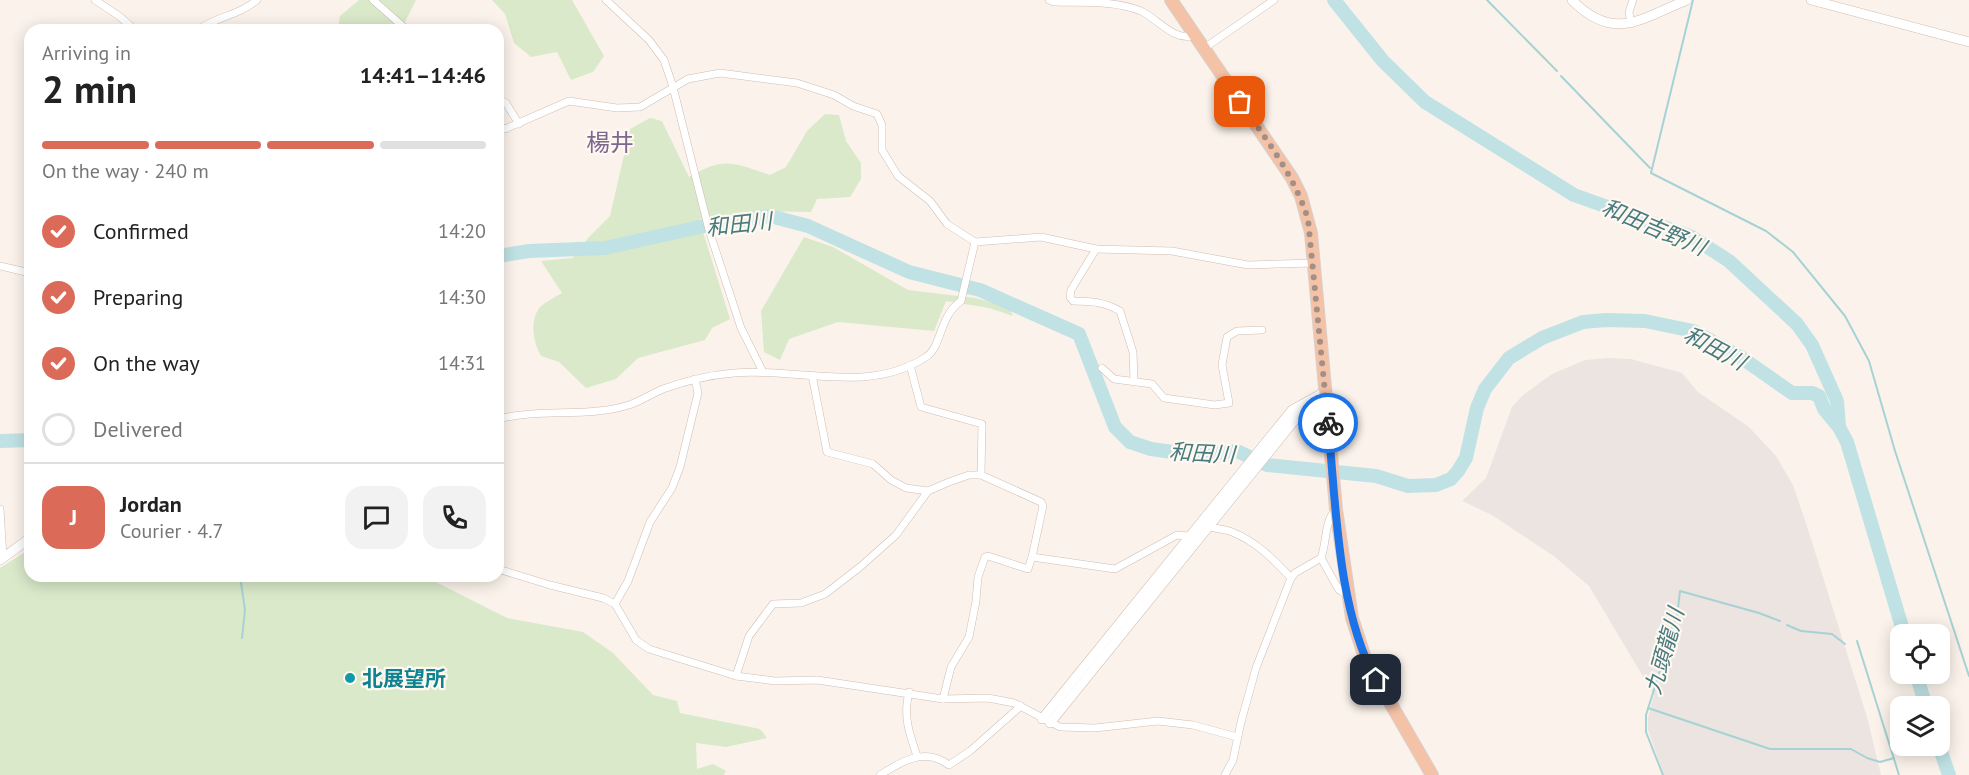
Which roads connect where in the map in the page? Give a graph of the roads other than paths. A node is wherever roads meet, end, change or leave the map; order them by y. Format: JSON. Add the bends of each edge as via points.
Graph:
{"nodes":[{"id":1,"x":95,"y":0,"type":"edge"},
{"id":2,"x":256,"y":0,"type":"edge"},
{"id":3,"x":373,"y":0,"type":"edge"},
{"id":4,"x":606,"y":0,"type":"edge"},
{"id":5,"x":1049,"y":0,"type":"edge"},
{"id":6,"x":1171,"y":0,"type":"edge"},
{"id":7,"x":1274,"y":0,"type":"edge"},
{"id":8,"x":1572,"y":0,"type":"edge"},
{"id":9,"x":1633,"y":0,"type":"edge"},
{"id":10,"x":1687,"y":0,"type":"edge"},
{"id":11,"x":1811,"y":0,"type":"edge"},
{"id":12,"x":128,"y":24,"type":"edge"},
{"id":13,"x":209,"y":24,"type":"edge"},
{"id":14,"x":399,"y":24,"type":"edge"},
{"id":15,"x":1631,"y":24,"type":"junction"},
{"id":16,"x":1195,"y":35,"type":"junction"},
{"id":17,"x":1969,"y":42,"type":"edge"},
{"id":18,"x":1203,"y":49,"type":"junction"},
{"id":19,"x":673,"y":87,"type":"junction"},
{"id":20,"x":504,"y":103,"type":"edge"},
{"id":21,"x":519,"y":124,"type":"junction"},
{"id":22,"x":504,"y":129,"type":"edge"},
{"id":23,"x":975,"y":242,"type":"junction"},
{"id":24,"x":1096,"y":249,"type":"junction"},
{"id":25,"x":1314,"y":263,"type":"junction"},
{"id":26,"x":0,"y":266,"type":"edge"},
{"id":27,"x":24,"y":272,"type":"edge"},
{"id":28,"x":1262,"y":330,"type":"dead end"},
{"id":29,"x":910,"y":365,"type":"junction"},
{"id":30,"x":1102,"y":368,"type":"dead end"},
{"id":31,"x":763,"y":372,"type":"junction"},
{"id":32,"x":812,"y":375,"type":"junction"},
{"id":33,"x":695,"y":379,"type":"junction"},
{"id":34,"x":1134,"y":381,"type":"junction"},
{"id":35,"x":1325,"y":392,"type":"junction"},
{"id":36,"x":504,"y":418,"type":"edge"},
{"id":37,"x":981,"y":475,"type":"junction"},
{"id":38,"x":928,"y":491,"type":"junction"},
{"id":39,"x":0,"y":509,"type":"edge"},
{"id":40,"x":1336,"y":509,"type":"junction"},
{"id":41,"x":1203,"y":525,"type":"junction"},
{"id":42,"x":1188,"y":536,"type":"junction"},
{"id":43,"x":24,"y":542,"type":"edge"},
{"id":44,"x":1032,"y":558,"type":"junction"},
{"id":45,"x":1321,"y":558,"type":"junction"},
{"id":46,"x":1,"y":559,"type":"edge"},
{"id":47,"x":504,"y":571,"type":"edge"},
{"id":48,"x":1291,"y":578,"type":"junction"},
{"id":49,"x":1348,"y":595,"type":"junction"},
{"id":50,"x":615,"y":604,"type":"junction"},
{"id":51,"x":736,"y":676,"type":"junction"},
{"id":52,"x":909,"y":693,"type":"junction"},
{"id":53,"x":943,"y":699,"type":"junction"},
{"id":54,"x":1021,"y":706,"type":"junction"},
{"id":55,"x":1046,"y":721,"type":"junction"},
{"id":56,"x":1237,"y":737,"type":"junction"},
{"id":57,"x":917,"y":756,"type":"junction"},
{"id":58,"x":880,"y":775,"type":"edge"},
{"id":59,"x":1226,"y":775,"type":"edge"},
{"id":60,"x":1432,"y":775,"type":"edge"}],
"edges":[{"from":1,"to":12,"type":"street"},
{"from":2,"to":13,"type":"street","via":[[235,15]]},
{"from":3,"to":14,"type":"street"},
{"from":4,"to":19,"type":"street","via":[[649,40],[664,60]]},
{"from":5,"to":16,"type":"street","via":[[1114,2],[1147,14],[1180,36]]},
{"from":6,"to":16,"type":"highway"},
{"from":7,"to":18,"type":"street"},
{"from":8,"to":15,"type":"street","via":[[1602,22]]},
{"from":9,"to":15,"type":"street"},
{"from":10,"to":15,"type":"street"},
{"from":11,"to":17,"type":"street"},
{"from":16,"to":18,"type":"highway"},
{"from":18,"to":25,"type":"highway","via":[[1296,187],[1308,219]]},
{"from":19,"to":21,"type":"street","via":[[640,107],[569,101]]},
{"from":19,"to":23,"type":"street","via":[[720,73],[786,82],[834,95],[877,114],[882,126],[882,150],[898,176],[930,201],[947,224]]},
{"from":19,"to":31,"type":"street","via":[[709,230],[741,328]]},
{"from":20,"to":21,"type":"street"},
{"from":21,"to":22,"type":"street"},
{"from":23,"to":24,"type":"street","via":[[1041,237]]},
{"from":23,"to":29,"type":"street","via":[[961,301],[951,308],[930,353]]},
{"from":24,"to":25,"type":"street","via":[[1172,251],[1248,265]]},
{"from":24,"to":34,"type":"street","via":[[1070,297],[1073,301],[1108,304],[1120,311],[1133,352]]},
{"from":25,"to":35,"type":"highway"},
{"from":26,"to":27,"type":"street"},
{"from":28,"to":34,"type":"street","via":[[1237,331],[1227,337],[1222,365],[1229,403],[1215,405],[1164,398],[1152,384]]},
{"from":29,"to":32,"type":"street","via":[[869,378]]},
{"from":29,"to":37,"type":"street","via":[[921,407],[982,424]]},
{"from":30,"to":34,"type":"street","via":[[1114,379]]},
{"from":31,"to":32,"type":"street"},
{"from":31,"to":33,"type":"street"},
{"from":32,"to":38,"type":"street","via":[[827,452],[873,464],[906,489]]},
{"from":33,"to":36,"type":"street","via":[[629,405]]},
{"from":33,"to":50,"type":"street","via":[[698,393],[680,467],[672,488],[650,522]]},
{"from":35,"to":40,"type":"highway"},
{"from":35,"to":41,"type":"street","via":[[1312,398]]},
{"from":37,"to":38,"type":"street","via":[[969,475]]},
{"from":37,"to":44,"type":"street","via":[[1041,502]]},
{"from":38,"to":51,"type":"street","via":[[896,535],[825,594],[801,603],[773,604],[749,636]]},
{"from":39,"to":46,"type":"street"},
{"from":40,"to":45,"type":"street","via":[[1328,522]]},
{"from":40,"to":49,"type":"highway"},
{"from":41,"to":42,"type":"street"},
{"from":41,"to":48,"type":"street","via":[[1230,531],[1252,542]]},
{"from":41,"to":55,"type":"street"},
{"from":42,"to":44,"type":"street","via":[[1177,535],[1115,569]]},
{"from":42,"to":55,"type":"street"},
{"from":43,"to":46,"type":"street"},
{"from":44,"to":53,"type":"street","via":[[1028,569],[985,557],[969,637],[951,667]]},
{"from":45,"to":48,"type":"street"},
{"from":45,"to":49,"type":"street","via":[[1339,590]]},
{"from":47,"to":50,"type":"street"},
{"from":48,"to":56,"type":"street","via":[[1256,668]]},
{"from":49,"to":60,"type":"highway","via":[[1365,661]]},
{"from":50,"to":51,"type":"street","via":[[636,640],[649,649]]},
{"from":51,"to":52,"type":"street","via":[[775,681],[817,680]]},
{"from":52,"to":53,"type":"street"},
{"from":52,"to":57,"type":"street","via":[[906,718]]},
{"from":53,"to":54,"type":"street","via":[[988,698]]},
{"from":54,"to":55,"type":"street"},
{"from":54,"to":57,"type":"street","via":[[949,765],[934,756]]},
{"from":55,"to":56,"type":"street","via":[[1080,729],[1158,721]]},
{"from":56,"to":59,"type":"street"},
{"from":57,"to":58,"type":"street"}]}
